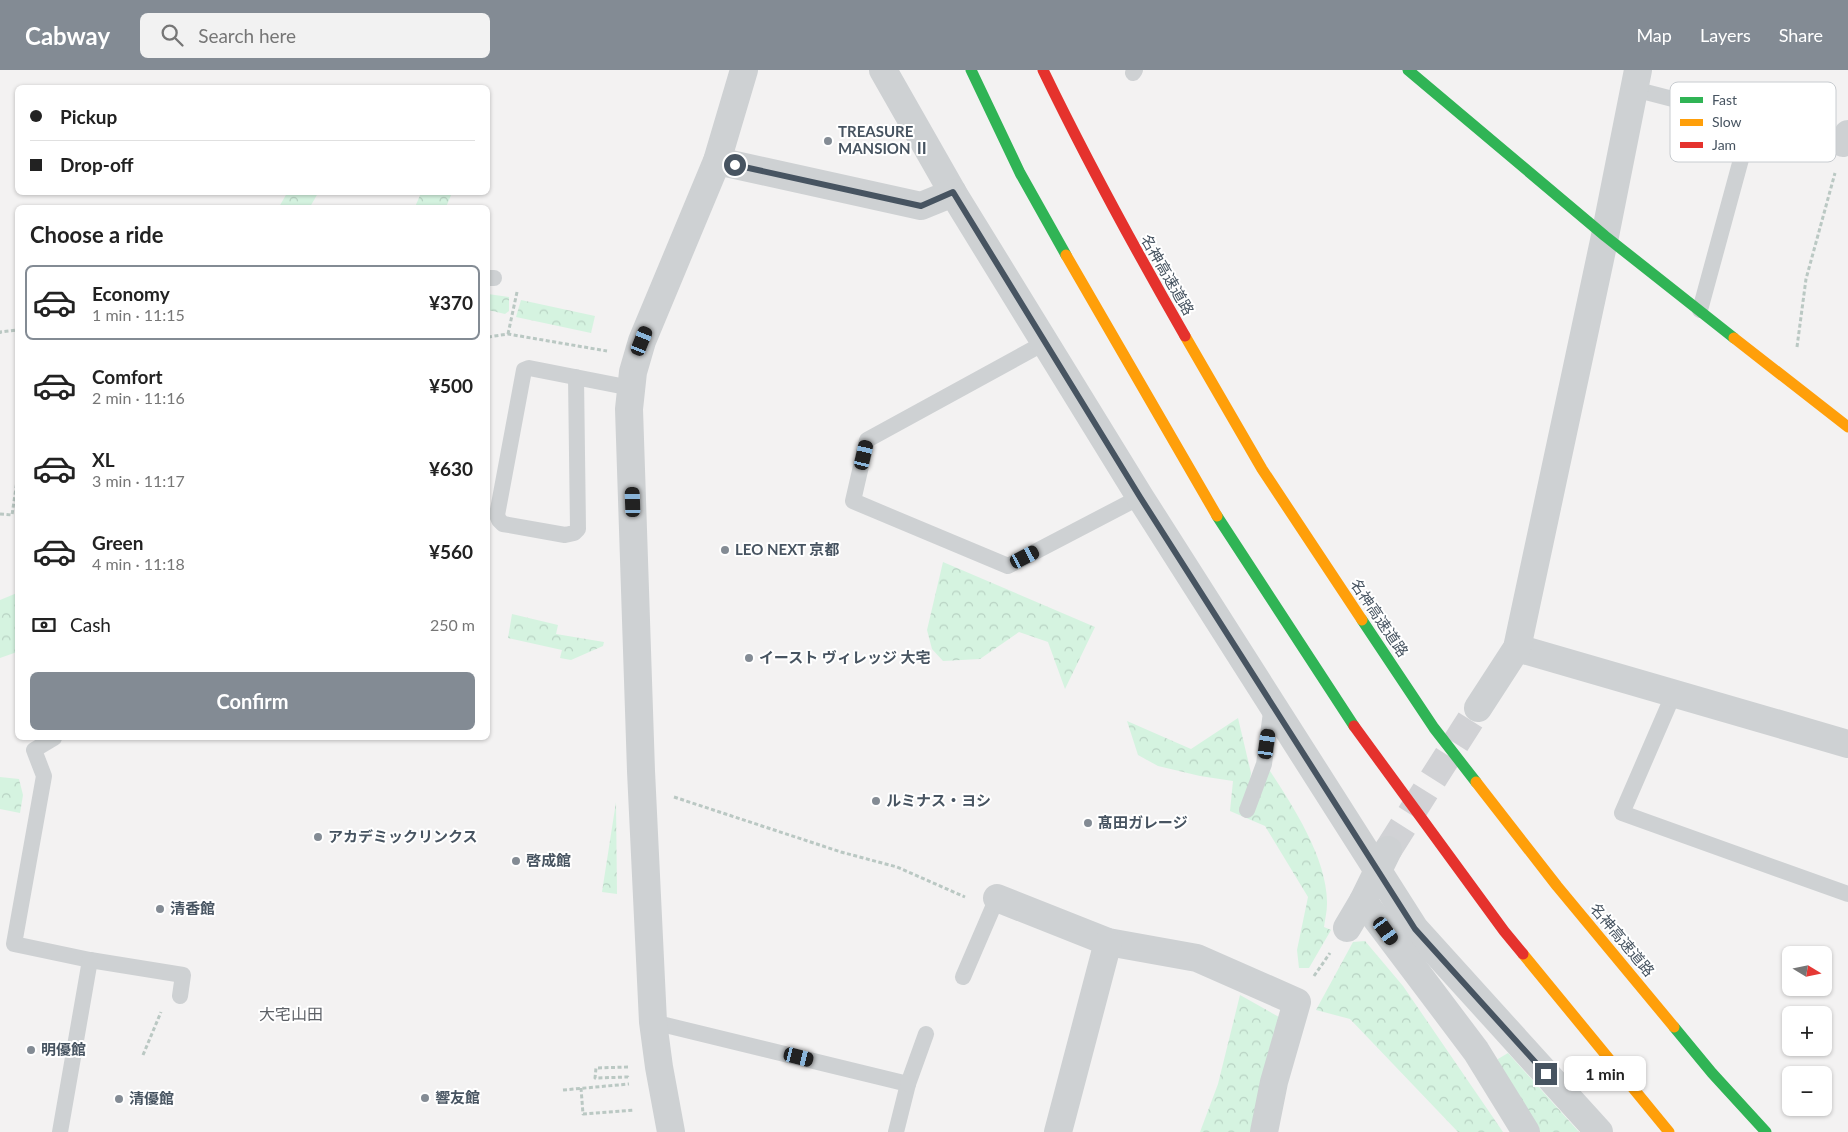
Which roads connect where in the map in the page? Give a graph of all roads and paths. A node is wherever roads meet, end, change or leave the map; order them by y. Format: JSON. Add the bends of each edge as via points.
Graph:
{"nodes":[{"id":1,"x":744,"y":70,"type":"edge"},
{"id":2,"x":883,"y":70,"type":"edge"},
{"id":3,"x":972,"y":70,"type":"edge"},
{"id":4,"x":1043,"y":70,"type":"edge"},
{"id":5,"x":1408,"y":70,"type":"edge"},
{"id":6,"x":1636,"y":79,"type":"edge"},
{"id":7,"x":1670,"y":91,"type":"edge"},
{"id":8,"x":1845,"y":139,"type":"edge"},
{"id":9,"x":717,"y":161,"type":"junction"},
{"id":10,"x":1740,"y":162,"type":"edge"},
{"id":11,"x":953,"y":192,"type":"junction"},
{"id":12,"x":1605,"y":236,"type":"junction"},
{"id":13,"x":519,"y":284,"type":"dead end"},
{"id":14,"x":1700,"y":310,"type":"junction"},
{"id":15,"x":15,"y":330,"type":"edge"},
{"id":16,"x":0,"y":334,"type":"edge"},
{"id":17,"x":508,"y":334,"type":"junction"},
{"id":18,"x":490,"y":337,"type":"edge"},
{"id":19,"x":1046,"y":342,"type":"junction"},
{"id":20,"x":637,"y":356,"type":"junction"},
{"id":21,"x":576,"y":378,"type":"junction"},
{"id":22,"x":1792,"y":383,"type":"junction"},
{"id":23,"x":631,"y":388,"type":"junction"},
{"id":24,"x":1848,"y":427,"type":"edge"},
{"id":25,"x":15,"y":494,"type":"edge"},
{"id":26,"x":1140,"y":497,"type":"junction"},
{"id":27,"x":0,"y":514,"type":"edge"},
{"id":28,"x":1517,"y":648,"type":"junction"},
{"id":29,"x":1674,"y":694,"type":"junction"},
{"id":30,"x":1272,"y":705,"type":"junction"},
{"id":31,"x":1478,"y":708,"type":"tunnel mouth"},
{"id":32,"x":51,"y":740,"type":"edge"},
{"id":33,"x":1848,"y":744,"type":"edge"},
{"id":34,"x":642,"y":787,"type":"junction"},
{"id":35,"x":1247,"y":810,"type":"dead end"},
{"id":36,"x":1383,"y":860,"type":"junction"},
{"id":37,"x":1848,"y":894,"type":"edge"},
{"id":38,"x":1363,"y":900,"type":"junction"},
{"id":39,"x":995,"y":903,"type":"junction"},
{"id":40,"x":1347,"y":928,"type":"joint"},
{"id":41,"x":1108,"y":942,"type":"junction"},
{"id":42,"x":90,"y":960,"type":"junction"},
{"id":43,"x":963,"y":977,"type":"dead end"},
{"id":44,"x":180,"y":996,"type":"dead end"},
{"id":45,"x":1297,"y":1002,"type":"junction"},
{"id":46,"x":163,"y":1008,"type":"dead end"},
{"id":47,"x":653,"y":1022,"type":"junction"},
{"id":48,"x":926,"y":1034,"type":"dead end"},
{"id":49,"x":143,"y":1055,"type":"dead end"},
{"id":50,"x":636,"y":1067,"type":"dead end"},
{"id":51,"x":908,"y":1084,"type":"junction"},
{"id":52,"x":581,"y":1088,"type":"junction"},
{"id":53,"x":563,"y":1090,"type":"dead end"},
{"id":54,"x":641,"y":1110,"type":"dead end"},
{"id":55,"x":60,"y":1132,"type":"edge"},
{"id":56,"x":671,"y":1132,"type":"edge"},
{"id":57,"x":896,"y":1132,"type":"edge"},
{"id":58,"x":1058,"y":1132,"type":"edge"},
{"id":59,"x":1264,"y":1132,"type":"edge"},
{"id":60,"x":1526,"y":1132,"type":"edge"},
{"id":61,"x":1599,"y":1132,"type":"edge"},
{"id":62,"x":1669,"y":1132,"type":"edge"},
{"id":63,"x":1766,"y":1132,"type":"edge"}],
"edges":[{"from":1,"to":9,"type":"street"},
{"from":2,"to":11,"type":"street"},
{"from":3,"to":62,"type":"main road","via":[[1020,172],[1086,292],[1214,511],[1346,715],[1504,931]]},
{"from":4,"to":63,"type":"main road","name":"名神高速道路","via":[[1137,253],[1262,469],[1434,728],[1557,886],[1712,1073]]},
{"from":5,"to":12,"type":"main road"},
{"from":6,"to":7,"type":"lane"},
{"from":6,"to":12,"type":"street"},
{"from":8,"to":22,"type":"path","via":[[1806,279]]},
{"from":9,"to":11,"type":"street","via":[[921,206]]},
{"from":9,"to":20,"type":"street"},
{"from":10,"to":14,"type":"lane"},
{"from":11,"to":19,"type":"street"},
{"from":12,"to":14,"type":"main road"},
{"from":12,"to":28,"type":"street"},
{"from":13,"to":17,"type":"path"},
{"from":14,"to":22,"type":"main road"},
{"from":15,"to":16,"type":"path"},
{"from":17,"to":18,"type":"path"},
{"from":17,"to":20,"type":"path"},
{"from":19,"to":26,"type":"street"},
{"from":19,"to":26,"type":"lane","via":[[867,440],[853,501],[1008,566]]},
{"from":20,"to":23,"type":"street"},
{"from":21,"to":21,"type":"lane","via":[[578,529],[565,535],[504,524],[497,515],[523,371],[529,368]]},
{"from":21,"to":23,"type":"lane"},
{"from":22,"to":24,"type":"main road"},
{"from":23,"to":34,"type":"street","via":[[629,408]]},
{"from":25,"to":27,"type":"path","via":[[12,515]]},
{"from":26,"to":30,"type":"street"},
{"from":28,"to":29,"type":"street"},
{"from":28,"to":31,"type":"street"},
{"from":29,"to":33,"type":"street"},
{"from":29,"to":37,"type":"lane","via":[[1622,813]]},
{"from":30,"to":35,"type":"lane","via":[[1264,764]]},
{"from":30,"to":36,"type":"street"},
{"from":32,"to":42,"type":"lane","via":[[34,750],[44,776],[14,944]]},
{"from":34,"to":39,"type":"path","via":[[840,852],[896,867]]},
{"from":34,"to":47,"type":"street"},
{"from":36,"to":38,"type":"street"},
{"from":36,"to":61,"type":"street","via":[[1415,929]]},
{"from":38,"to":40,"type":"street"},
{"from":38,"to":60,"type":"street","via":[[1476,1051]]},
{"from":39,"to":41,"type":"street"},
{"from":39,"to":43,"type":"lane"},
{"from":40,"to":45,"type":"path"},
{"from":41,"to":45,"type":"street","via":[[1198,958]]},
{"from":41,"to":58,"type":"street"},
{"from":42,"to":44,"type":"lane","via":[[182,975]]},
{"from":42,"to":55,"type":"lane"},
{"from":45,"to":59,"type":"street","via":[[1274,1082]]},
{"from":46,"to":49,"type":"path"},
{"from":47,"to":51,"type":"lane"},
{"from":47,"to":56,"type":"street"},
{"from":48,"to":51,"type":"lane"},
{"from":50,"to":52,"type":"path","via":[[596,1068],[596,1078],[628,1077],[629,1086]]},
{"from":51,"to":57,"type":"lane"},
{"from":52,"to":53,"type":"path"},
{"from":52,"to":54,"type":"path","via":[[583,1114]]}]}
